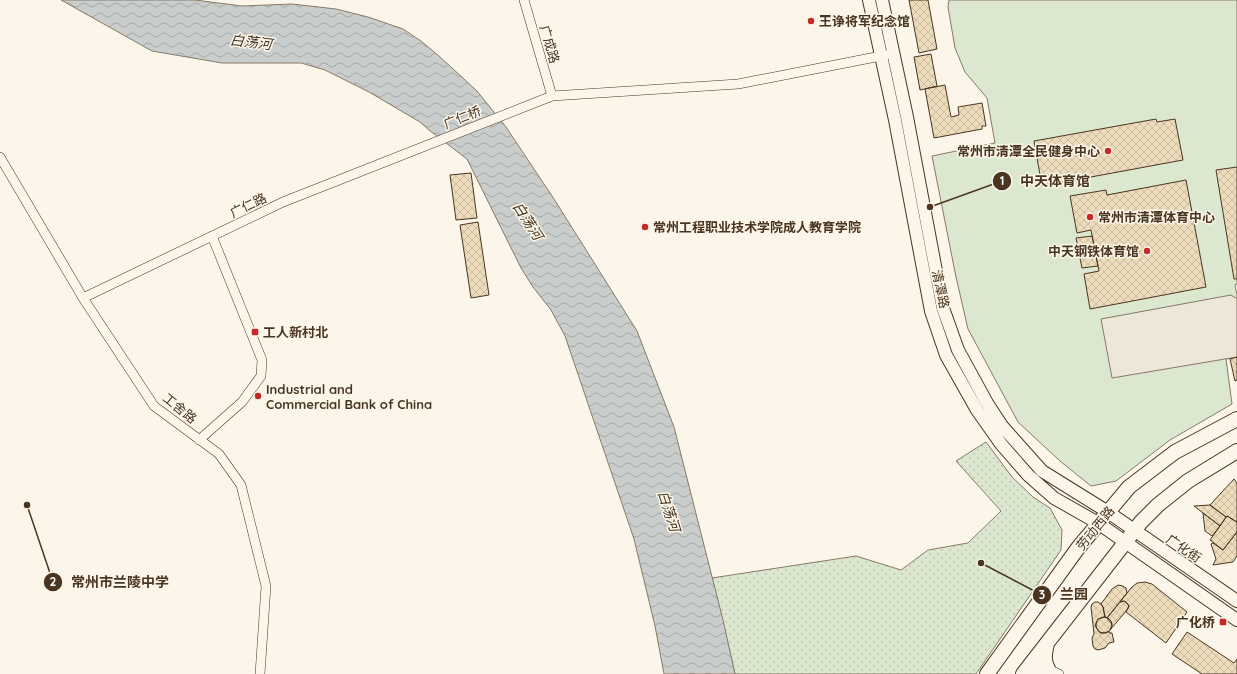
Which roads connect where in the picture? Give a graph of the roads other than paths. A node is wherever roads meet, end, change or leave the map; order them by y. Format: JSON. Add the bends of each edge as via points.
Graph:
{"nodes":[{"id":1,"x":524,"y":0,"type":"edge"},
{"id":2,"x":869,"y":0,"type":"edge"},
{"id":3,"x":882,"y":0,"type":"edge"},
{"id":4,"x":893,"y":53,"type":"junction"},
{"id":5,"x":881,"y":56,"type":"junction"},
{"id":6,"x":552,"y":96,"type":"junction"},
{"id":7,"x":428,"y":144,"type":"joint"},
{"id":8,"x":0,"y":157,"type":"edge"},
{"id":9,"x":212,"y":236,"type":"junction"},
{"id":10,"x":83,"y":298,"type":"junction"},
{"id":11,"x":1237,"y":419,"type":"edge"},
{"id":12,"x":199,"y":440,"type":"junction"},
{"id":13,"x":1237,"y":451,"type":"edge"},
{"id":14,"x":1112,"y":515,"type":"junction"},
{"id":15,"x":1098,"y":523,"type":"junction"},
{"id":16,"x":1134,"y":530,"type":"junction"},
{"id":17,"x":1124,"y":543,"type":"junction"},
{"id":18,"x":1237,"y":601,"type":"edge"},
{"id":19,"x":1237,"y":620,"type":"edge"},
{"id":20,"x":1048,"y":642,"type":"junction"},
{"id":21,"x":1053,"y":671,"type":"edge"},
{"id":22,"x":260,"y":674,"type":"edge"},
{"id":23,"x":987,"y":674,"type":"edge"},
{"id":24,"x":1022,"y":674,"type":"edge"},
{"id":25,"x":1028,"y":674,"type":"edge"}],
"edges":[{"from":1,"to":6,"type":"street","name":"广成路"},
{"from":2,"to":5,"type":"main road","name":"清潭路"},
{"from":3,"to":4,"type":"main road","name":"清潭路"},
{"from":4,"to":5,"type":"street","name":"广仁桥"},
{"from":4,"to":14,"type":"main road","name":"清潭路","via":[[943,308],[958,350],[1002,426],[1042,471]]},
{"from":5,"to":6,"type":"street","name":"广仁桥","via":[[738,84]]},
{"from":5,"to":15,"type":"main road","name":"清潭路","via":[[931,312],[946,355],[977,410],[1001,444],[1028,475],[1054,498]]},
{"from":6,"to":7,"type":"street","name":"广仁桥"},
{"from":7,"to":9,"type":"street","name":"广仁路","via":[[283,202]]},
{"from":8,"to":10,"type":"street","name":"工舍路"},
{"from":9,"to":10,"type":"street","name":"广仁路"},
{"from":9,"to":12,"type":"street","via":[[262,360],[261,376],[242,402]]},
{"from":10,"to":12,"type":"street","name":"工舍路","via":[[154,406]]},
{"from":11,"to":14,"type":"main road","name":"劳动西路","via":[[1175,452],[1129,487]]},
{"from":12,"to":22,"type":"street","name":"工舍路","via":[[218,454],[242,485],[266,586]]},
{"from":13,"to":16,"type":"main road","via":[[1188,481],[1158,505]]},
{"from":14,"to":15,"type":"main road","name":"劳动西路"},
{"from":14,"to":16,"type":"main road","name":"广化街"},
{"from":15,"to":17,"type":"main road","name":"清潭路"},
{"from":15,"to":23,"type":"main road","name":"劳动西路"},
{"from":16,"to":17,"type":"main road"},
{"from":16,"to":18,"type":"main road","name":"广化街"},
{"from":17,"to":19,"type":"main road"},
{"from":17,"to":20,"type":"main road"},
{"from":20,"to":21,"type":"main road","via":[[1044,663]]},
{"from":20,"to":24,"type":"main road"},
{"from":21,"to":25,"type":"main road","via":[[1034,670]]}]}
